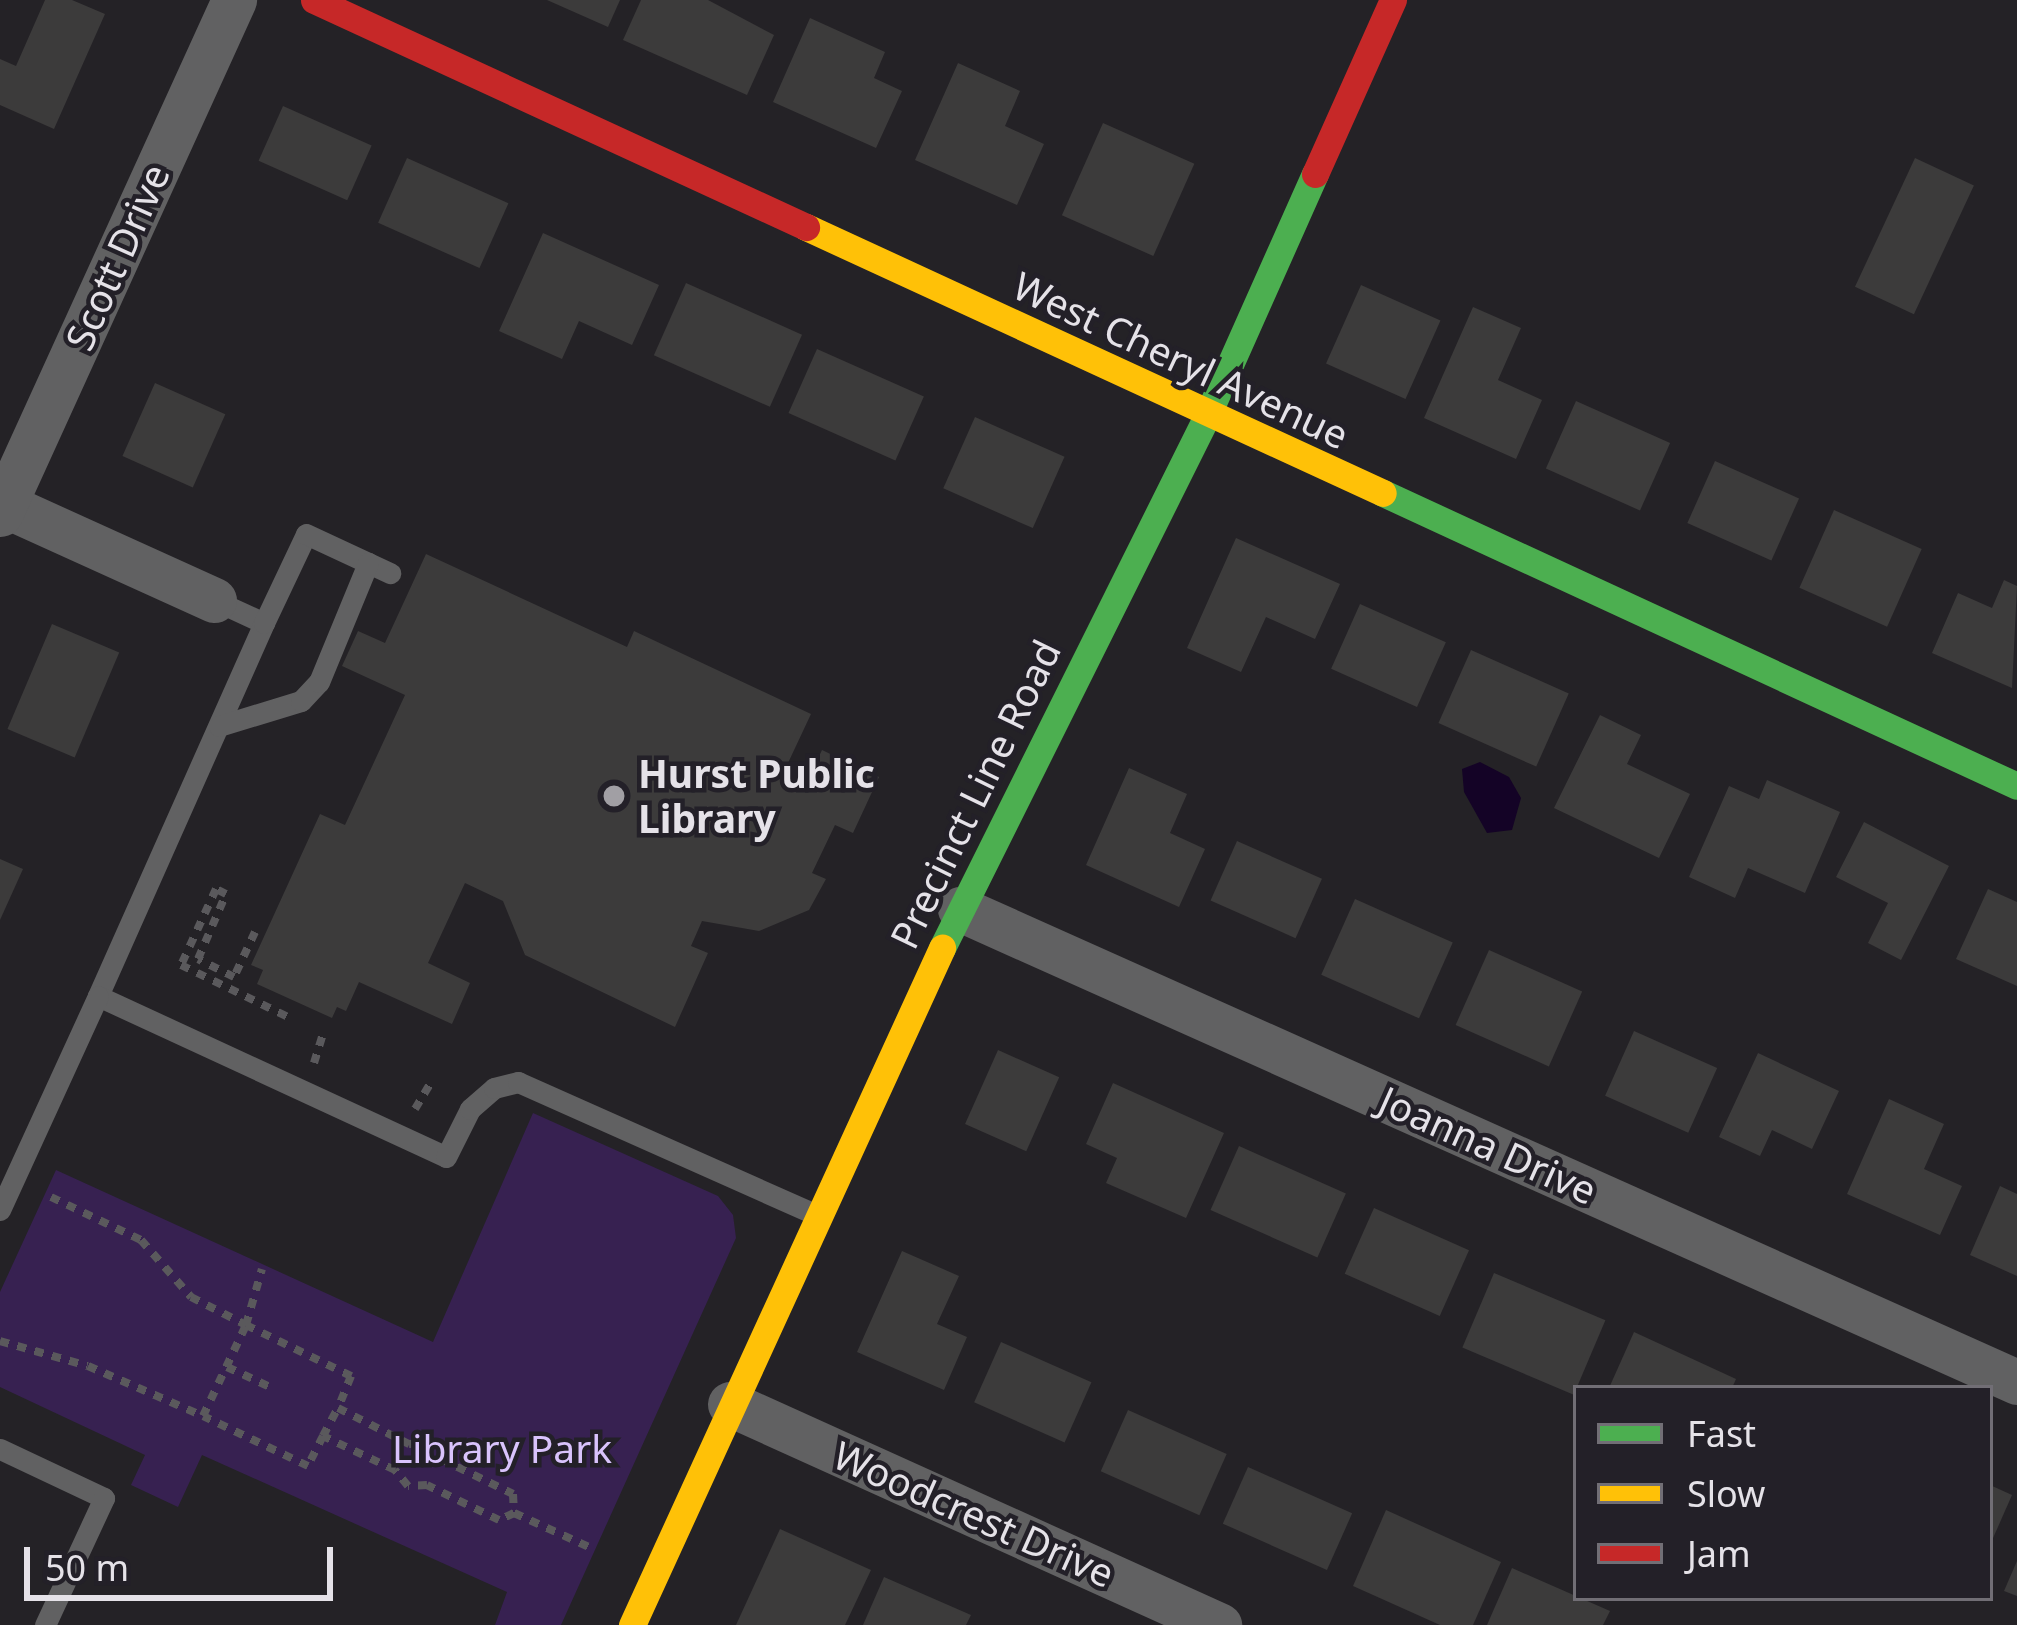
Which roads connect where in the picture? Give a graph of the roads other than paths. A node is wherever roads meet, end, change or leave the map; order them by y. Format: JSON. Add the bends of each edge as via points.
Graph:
{"nodes":[{"id":1,"x":234,"y":0,"type":"edge"},
{"id":2,"x":314,"y":0,"type":"edge"},
{"id":3,"x":1394,"y":0,"type":"edge"},
{"id":4,"x":1208,"y":414,"type":"junction"},
{"id":5,"x":1,"y":507,"type":"edge"},
{"id":6,"x":368,"y":563,"type":"junction"},
{"id":7,"x":390,"y":574,"type":"dead end"},
{"id":8,"x":214,"y":600,"type":"joint"},
{"id":9,"x":264,"y":623,"type":"junction"},
{"id":10,"x":219,"y":726,"type":"junction"},
{"id":11,"x":2017,"y":786,"type":"edge"},
{"id":12,"x":960,"y":910,"type":"junction"},
{"id":13,"x":98,"y":997,"type":"junction"},
{"id":14,"x":0,"y":1210,"type":"edge"},
{"id":15,"x":816,"y":1214,"type":"junction"},
{"id":16,"x":2017,"y":1382,"type":"edge"},
{"id":17,"x":730,"y":1404,"type":"junction"},
{"id":18,"x":0,"y":1449,"type":"edge"},
{"id":19,"x":46,"y":1625,"type":"edge"},
{"id":20,"x":632,"y":1625,"type":"edge"},
{"id":21,"x":1219,"y":1625,"type":"edge"}],
"edges":[{"from":1,"to":5,"type":"street","name":"Scott Drive"},
{"from":2,"to":4,"type":"street","name":"West Cheryl Avenue"},
{"from":3,"to":4,"type":"street","name":"Precinct Line Road"},
{"from":4,"to":11,"type":"street","name":"West Cheryl Avenue"},
{"from":4,"to":12,"type":"street","name":"Precinct Line Road"},
{"from":5,"to":8,"type":"street"},
{"from":6,"to":7,"type":"lane"},
{"from":6,"to":9,"type":"lane","via":[[306,534]]},
{"from":6,"to":10,"type":"lane","via":[[319,682],[301,701]]},
{"from":8,"to":9,"type":"lane"},
{"from":9,"to":10,"type":"lane"},
{"from":10,"to":13,"type":"lane"},
{"from":12,"to":15,"type":"street","name":"Precinct Line Road"},
{"from":12,"to":16,"type":"street","name":"Joanna Drive"},
{"from":13,"to":14,"type":"lane"},
{"from":13,"to":15,"type":"lane","via":[[446,1157],[470,1109],[494,1088],[518,1082]]},
{"from":15,"to":17,"type":"street","name":"Precinct Line Road"},
{"from":17,"to":20,"type":"street","name":"Precinct Line Road"},
{"from":17,"to":21,"type":"street","name":"Woodcrest Drive"},
{"from":18,"to":19,"type":"lane","via":[[104,1498]]}]}
